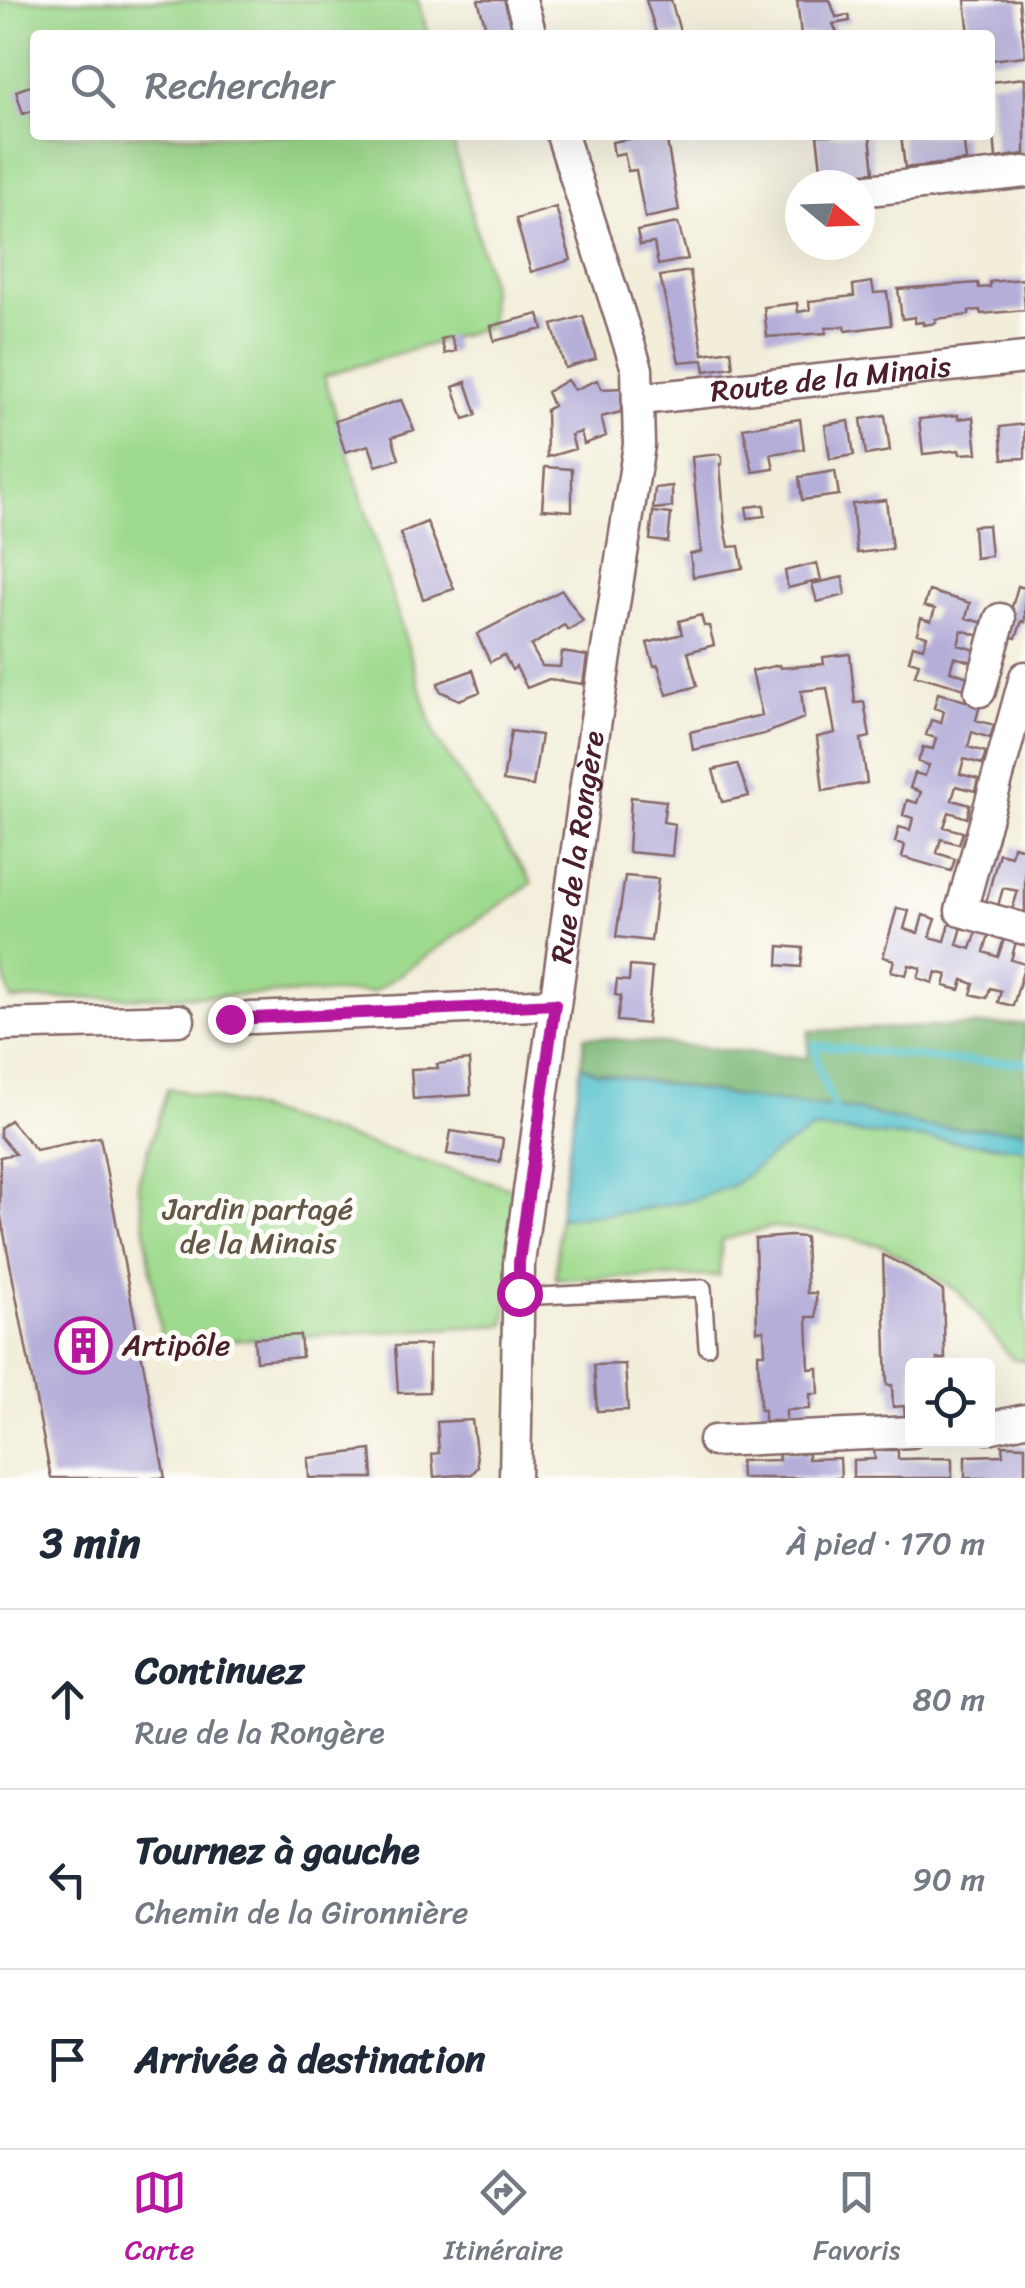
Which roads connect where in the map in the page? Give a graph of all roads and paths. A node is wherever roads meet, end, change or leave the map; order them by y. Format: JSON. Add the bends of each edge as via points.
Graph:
{"nodes":[{"id":1,"x":521,"y":0,"type":"edge"},
{"id":2,"x":530,"y":30,"type":"edge"},
{"id":3,"x":564,"y":140,"type":"edge"},
{"id":4,"x":1025,"y":172,"type":"edge"},
{"id":5,"x":875,"y":189,"type":"edge"},
{"id":6,"x":1025,"y":358,"type":"edge"},
{"id":7,"x":640,"y":399,"type":"junction"},
{"id":8,"x":1000,"y":619,"type":"dead end"},
{"id":9,"x":989,"y":658,"type":"junction"},
{"id":10,"x":1025,"y":673,"type":"edge"},
{"id":11,"x":980,"y":691,"type":"dead end"},
{"id":12,"x":1025,"y":929,"type":"edge"},
{"id":13,"x":555,"y":1004,"type":"junction"},
{"id":14,"x":230,"y":1019,"type":"dead end"},
{"id":15,"x":179,"y":1020,"type":"dead end"},
{"id":16,"x":0,"y":1025,"type":"edge"},
{"id":17,"x":518,"y":1297,"type":"junction"},
{"id":18,"x":708,"y":1347,"type":"dead end"},
{"id":19,"x":1025,"y":1420,"type":"edge"},
{"id":20,"x":995,"y":1426,"type":"edge"},
{"id":21,"x":905,"y":1432,"type":"edge"},
{"id":22,"x":714,"y":1441,"type":"dead end"},
{"id":23,"x":514,"y":1478,"type":"edge"}],
"edges":[{"from":1,"to":2,"type":"street"},
{"from":3,"to":7,"type":"street","name":"Rue de la Rongère","via":[[637,370]]},
{"from":4,"to":5,"type":"street"},
{"from":6,"to":7,"type":"street","name":"Route de la Minais"},
{"from":7,"to":13,"type":"street","name":"Rue de la Rongère","via":[[639,445]]},
{"from":8,"to":9,"type":"street"},
{"from":9,"to":10,"type":"street"},
{"from":9,"to":11,"type":"street"},
{"from":10,"to":12,"type":"street","via":[[961,911]]},
{"from":13,"to":14,"type":"street"},
{"from":13,"to":17,"type":"street","name":"Rue de la Rongère"},
{"from":15,"to":16,"type":"street"},
{"from":17,"to":18,"type":"lane","via":[[703,1288]]},
{"from":17,"to":23,"type":"street","name":"Rue de la Rongère"},
{"from":19,"to":20,"type":"street"},
{"from":21,"to":22,"type":"street"}]}
